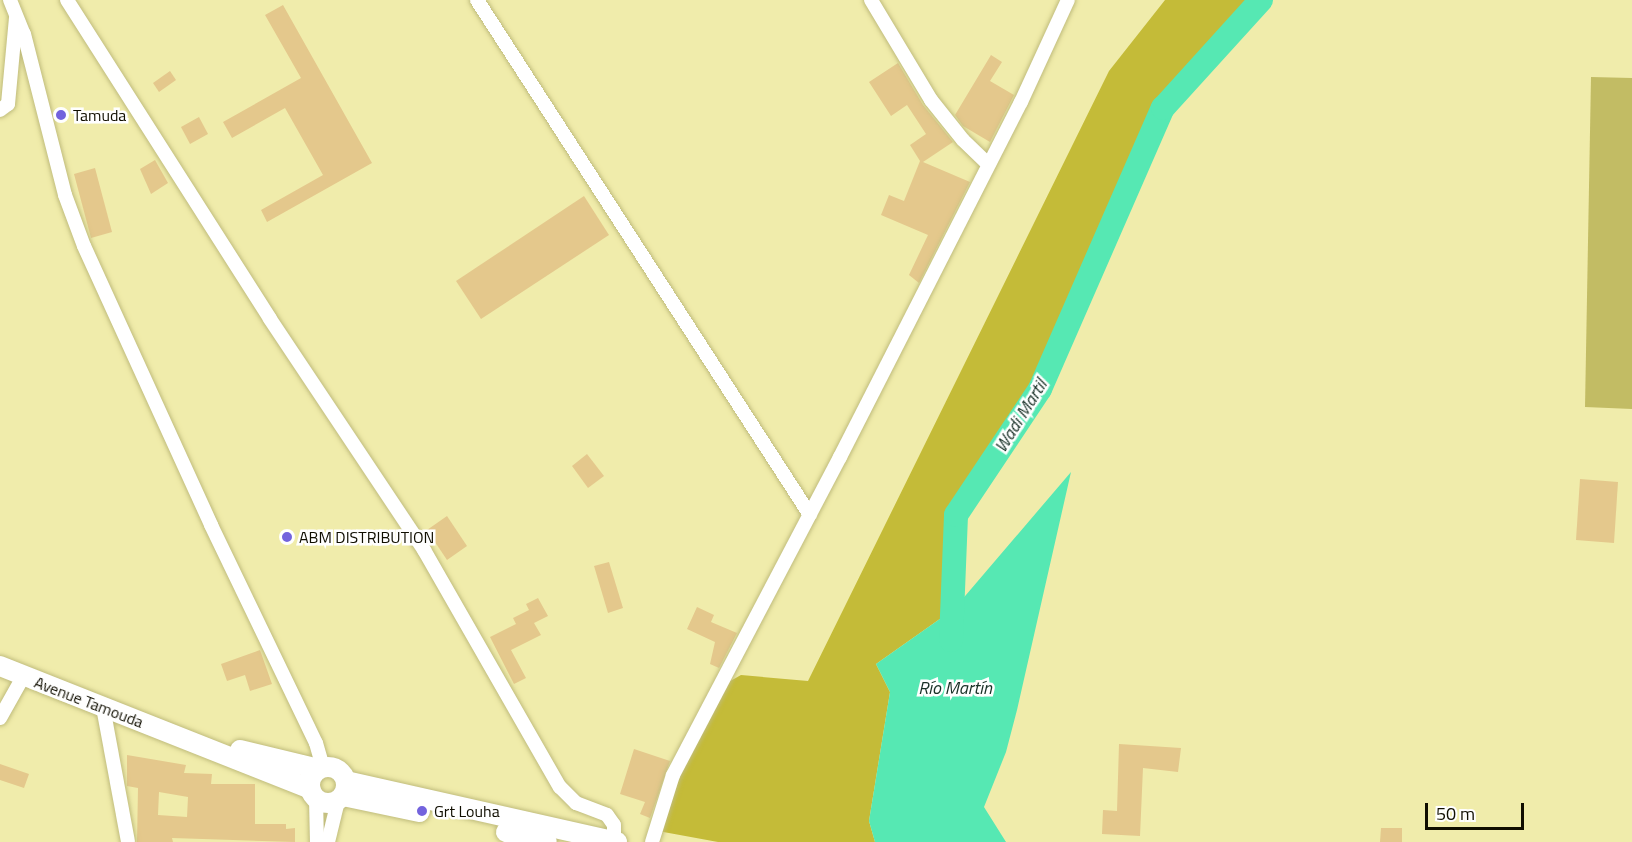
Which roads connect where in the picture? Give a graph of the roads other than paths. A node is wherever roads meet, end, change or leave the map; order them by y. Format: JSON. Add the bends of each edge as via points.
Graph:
{"nodes":[{"id":1,"x":10,"y":0,"type":"edge"},
{"id":2,"x":67,"y":0,"type":"edge"},
{"id":3,"x":477,"y":0,"type":"edge"},
{"id":4,"x":871,"y":0,"type":"edge"},
{"id":5,"x":1068,"y":0,"type":"edge"},
{"id":6,"x":16,"y":15,"type":"junction"},
{"id":7,"x":0,"y":110,"type":"edge"},
{"id":8,"x":988,"y":164,"type":"junction"},
{"id":9,"x":810,"y":515,"type":"junction"},
{"id":10,"x":0,"y":666,"type":"edge"},
{"id":11,"x":23,"y":676,"type":"junction"},
{"id":12,"x":103,"y":707,"type":"junction"},
{"id":13,"x":0,"y":718,"type":"edge"},
{"id":14,"x":178,"y":736,"type":"junction"},
{"id":15,"x":332,"y":776,"type":"junction"},
{"id":16,"x":313,"y":794,"type":"junction"},
{"id":17,"x":128,"y":842,"type":"edge"},
{"id":18,"x":316,"y":842,"type":"edge"},
{"id":19,"x":328,"y":842,"type":"edge"},
{"id":20,"x":547,"y":842,"type":"edge"},
{"id":21,"x":616,"y":842,"type":"edge"},
{"id":22,"x":652,"y":842,"type":"edge"}],
"edges":[{"from":1,"to":6,"type":"street"},
{"from":2,"to":21,"type":"street","via":[[270,319],[424,550],[560,787],[576,803],[608,815]]},
{"from":3,"to":9,"type":"street"},
{"from":4,"to":8,"type":"street","via":[[932,100],[963,140]]},
{"from":5,"to":8,"type":"street"},
{"from":6,"to":7,"type":"street","via":[[8,104]]},
{"from":6,"to":15,"type":"street","via":[[65,195],[84,246]]},
{"from":8,"to":9,"type":"street"},
{"from":9,"to":22,"type":"street","via":[[673,775]]},
{"from":10,"to":11,"type":"highway","name":"Avenue Tamouda"},
{"from":11,"to":12,"type":"highway","name":"Avenue Tamouda"},
{"from":11,"to":13,"type":"street"},
{"from":12,"to":14,"type":"highway","name":"Avenue Tamouda"},
{"from":12,"to":17,"type":"street"},
{"from":14,"to":15,"type":"highway","name":"Avenue Tamouda"},
{"from":14,"to":16,"type":"highway","name":"Avenue Tamouda"},
{"from":15,"to":16,"type":"highway","via":[[311,777]]},
{"from":15,"to":16,"type":"highway","name":"Avenue Tamouda","via":[[327,803]]},
{"from":15,"to":19,"type":"street"},
{"from":15,"to":20,"type":"highway","name":"Avenue Tamouda"},
{"from":15,"to":21,"type":"highway","name":"Avenue Tamouda"},
{"from":16,"to":18,"type":"street"}]}
